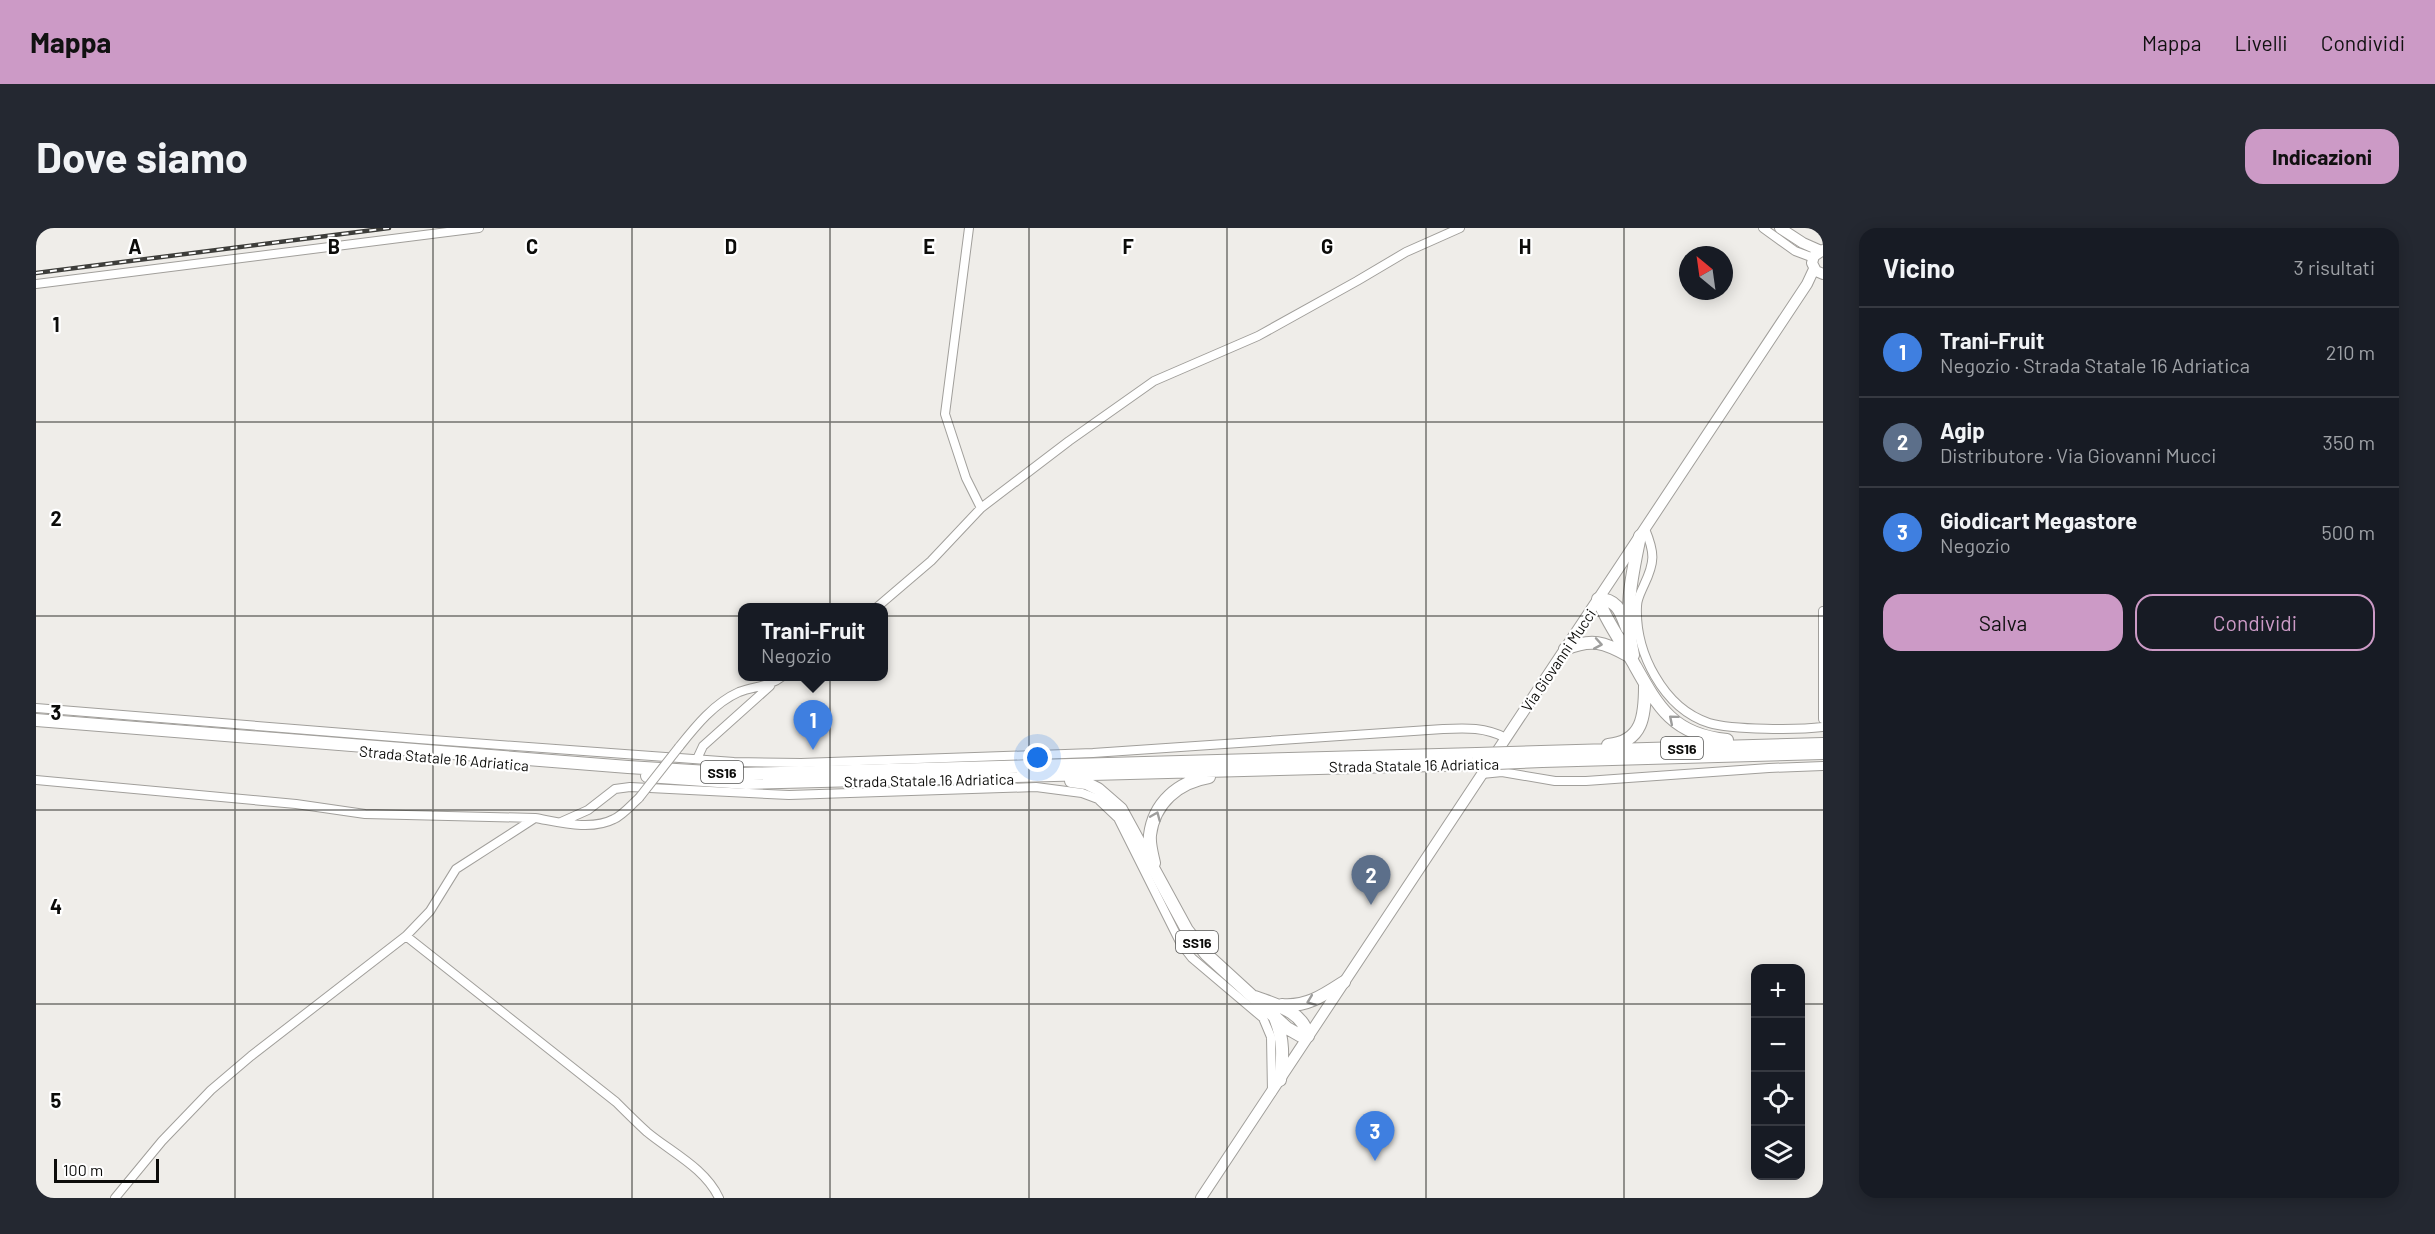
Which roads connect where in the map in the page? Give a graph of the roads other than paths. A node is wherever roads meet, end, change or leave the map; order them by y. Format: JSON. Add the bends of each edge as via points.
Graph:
{"nodes":[{"id":1,"x":479,"y":228,"type":"edge"},
{"id":2,"x":969,"y":228,"type":"edge"},
{"id":3,"x":1460,"y":228,"type":"edge"},
{"id":4,"x":1763,"y":228,"type":"edge"},
{"id":5,"x":1780,"y":228,"type":"edge"},
{"id":6,"x":1818,"y":262,"type":"edge"},
{"id":7,"x":36,"y":284,"type":"edge"},
{"id":8,"x":981,"y":508,"type":"junction"},
{"id":9,"x":1642,"y":532,"type":"junction"},
{"id":10,"x":1598,"y":599,"type":"junction"},
{"id":11,"x":882,"y":603,"type":"edge"},
{"id":12,"x":1823,"y":611,"type":"edge"},
{"id":13,"x":1627,"y":628,"type":"junction"},
{"id":14,"x":1565,"y":649,"type":"junction"},
{"id":15,"x":1632,"y":661,"type":"junction"},
{"id":16,"x":777,"y":681,"type":"edge"},
{"id":17,"x":773,"y":684,"type":"junction"},
{"id":18,"x":1645,"y":686,"type":"junction"},
{"id":19,"x":36,"y":708,"type":"edge"},
{"id":20,"x":1823,"y":719,"type":"edge"},
{"id":21,"x":36,"y":720,"type":"edge"},
{"id":22,"x":36,"y":727,"type":"edge"},
{"id":23,"x":1823,"y":727,"type":"edge"},
{"id":24,"x":1506,"y":738,"type":"junction"},
{"id":25,"x":1823,"y":744,"type":"edge"},
{"id":26,"x":1746,"y":746,"type":"junction"},
{"id":27,"x":1823,"y":753,"type":"edge"},
{"id":28,"x":1542,"y":757,"type":"junction"},
{"id":29,"x":697,"y":759,"type":"junction"},
{"id":30,"x":1475,"y":759,"type":"junction"},
{"id":31,"x":1823,"y":766,"type":"edge"},
{"id":32,"x":1312,"y":767,"type":"junction"},
{"id":33,"x":1482,"y":774,"type":"junction"},
{"id":34,"x":1021,"y":777,"type":"junction"},
{"id":35,"x":36,"y":780,"type":"edge"},
{"id":36,"x":535,"y":818,"type":"junction"},
{"id":37,"x":561,"y":822,"type":"junction"},
{"id":38,"x":1155,"y":873,"type":"junction"},
{"id":39,"x":406,"y":936,"type":"junction"},
{"id":40,"x":1344,"y":982,"type":"junction"},
{"id":41,"x":1273,"y":1009,"type":"junction"},
{"id":42,"x":1308,"y":1036,"type":"junction"},
{"id":43,"x":1280,"y":1080,"type":"junction"},
{"id":44,"x":1272,"y":1092,"type":"junction"},
{"id":45,"x":115,"y":1198,"type":"edge"},
{"id":46,"x":719,"y":1198,"type":"edge"},
{"id":47,"x":1201,"y":1198,"type":"edge"}],
"edges":[{"from":1,"to":7,"type":"street"},
{"from":2,"to":8,"type":"street","via":[[945,414],[966,478]]},
{"from":3,"to":8,"type":"street","via":[[1406,252],[1258,336],[1154,381]]},
{"from":4,"to":6,"type":"street"},
{"from":5,"to":6,"type":"main road","via":[[1803,243]]},
{"from":6,"to":9,"type":"main road","name":"Via Giovanni Mucci","via":[[1807,285]]},
{"from":8,"to":11,"type":"street","via":[[931,561]]},
{"from":9,"to":10,"type":"main road","name":"Via Giovanni Mucci"},
{"from":9,"to":13,"type":"highway","number":"SS16","via":[[1628,591]]},
{"from":9,"to":23,"type":"street","via":[[1653,553],[1653,563],[1637,603],[1637,620],[1648,661],[1668,694],[1690,714],[1724,726]]},
{"from":10,"to":13,"type":"highway","number":"SS16","via":[[1607,599],[1619,607]]},
{"from":10,"to":14,"type":"main road","name":"Via Giovanni Mucci"},
{"from":10,"to":15,"type":"highway","number":"SS16"},
{"from":12,"to":20,"type":"street"},
{"from":13,"to":15,"type":"highway","number":"SS16"},
{"from":14,"to":15,"type":"highway","one_way":true,"via":[[1582,642],[1596,642],[1611,646]]},
{"from":14,"to":24,"type":"main road","name":"Via Giovanni Mucci"},
{"from":15,"to":18,"type":"highway","number":"SS16"},
{"from":16,"to":17,"type":"street"},
{"from":17,"to":29,"type":"street","via":[[703,746]]},
{"from":17,"to":37,"type":"street","bridge":true,"via":[[748,689],[720,704],[696,725],[639,798],[614,819],[599,824]]},
{"from":26,"to":18,"type":"highway","number":"SS16","one_way":true,"via":[[1738,741],[1712,739],[1681,726]]},
{"from":18,"to":28,"type":"highway","number":"SS16","via":[[1644,715],[1629,738],[1616,744]]},
{"from":19,"to":29,"type":"street"},
{"from":21,"to":30,"type":"highway","name":"Strada Statale 16 Adriatica","number":"SS16","via":[[741,774]]},
{"from":22,"to":34,"type":"highway","name":"Strada Statale 16 Adriatica","number":"SS16","via":[[746,783]]},
{"from":24,"to":29,"type":"street","via":[[1478,728],[1093,753],[801,763]]},
{"from":24,"to":33,"type":"main road","name":"Via Giovanni Mucci"},
{"from":25,"to":26,"type":"highway","name":"Strada Statale 16 Adriatica","number":"SS16"},
{"from":26,"to":28,"type":"highway","name":"Strada Statale 16 Adriatica","number":"SS16"},
{"from":27,"to":28,"type":"highway","name":"Strada Statale 16 Adriatica","number":"SS16"},
{"from":28,"to":30,"type":"highway","name":"Strada Statale 16 Adriatica","number":"SS16","bridge":true},
{"from":30,"to":32,"type":"highway","name":"Strada Statale 16 Adriatica","number":"SS16"},
{"from":31,"to":33,"type":"street","via":[[1586,781],[1556,781],[1502,772]]},
{"from":32,"to":34,"type":"highway","name":"Strada Statale 16 Adriatica","number":"SS16"},
{"from":38,"to":32,"type":"highway","number":"SS16","one_way":true,"via":[[1150,837],[1153,824],[1168,795],[1181,786],[1197,779],[1276,774]]},
{"from":33,"to":40,"type":"main road","name":"Via Giovanni Mucci"},
{"from":34,"to":38,"type":"highway","number":"SS16","via":[[1086,783],[1098,789],[1121,809]]},
{"from":35,"to":36,"type":"street","via":[[364,814]]},
{"from":36,"to":37,"type":"street"},
{"from":36,"to":39,"type":"street","via":[[456,869],[430,911]]},
{"from":37,"to":44,"type":"street","via":[[588,810],[615,789],[630,787],[789,795],[1036,787],[1098,799],[1118,818],[1181,944],[1192,958],[1263,1018],[1272,1037]]},
{"from":38,"to":41,"type":"highway","number":"SS16","via":[[1187,930],[1206,954]]},
{"from":39,"to":45,"type":"street","via":[[211,1090]]},
{"from":39,"to":46,"type":"street","via":[[694,1167]]},
{"from":40,"to":41,"type":"highway","number":"SS16","one_way":true,"via":[[1319,998]]},
{"from":40,"to":42,"type":"main road","name":"Via Giovanni Mucci"},
{"from":41,"to":42,"type":"highway","number":"SS16","via":[[1301,1019]]},
{"from":41,"to":43,"type":"highway","via":[[1282,1041]]},
{"from":42,"to":43,"type":"main road","name":"Via Giovanni Mucci"},
{"from":43,"to":44,"type":"main road","name":"Via Giovanni Mucci"},
{"from":44,"to":47,"type":"main road","name":"Via Giovanni Mucci"}]}
